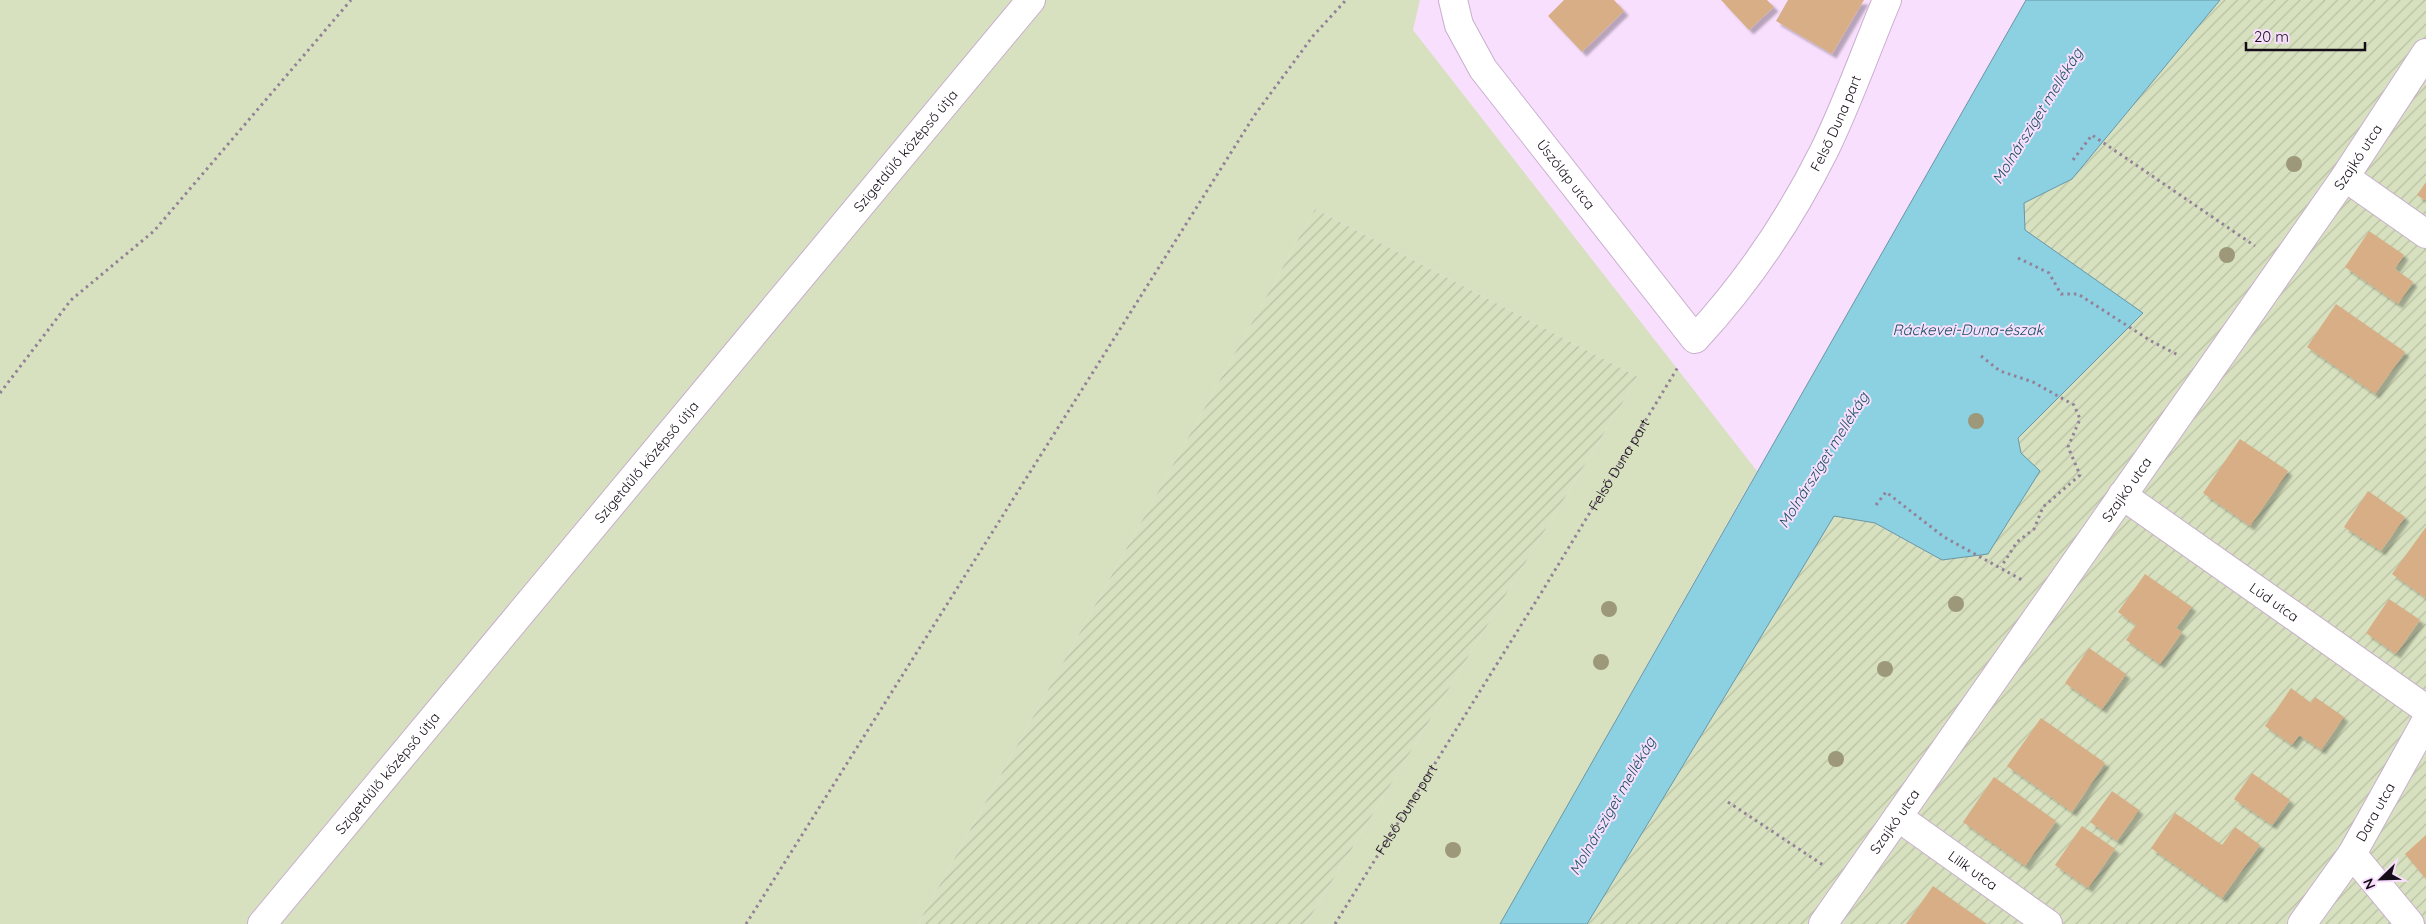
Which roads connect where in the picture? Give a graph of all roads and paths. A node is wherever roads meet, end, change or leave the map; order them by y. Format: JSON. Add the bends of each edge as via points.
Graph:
{"nodes":[{"id":1,"x":351,"y":0,"type":"edge"},
{"id":2,"x":1031,"y":0,"type":"edge"},
{"id":3,"x":1346,"y":0,"type":"edge"},
{"id":4,"x":1453,"y":0,"type":"edge"},
{"id":5,"x":1887,"y":0,"type":"edge"},
{"id":6,"x":2426,"y":52,"type":"edge"},
{"id":7,"x":2073,"y":160,"type":"dead end"},
{"id":8,"x":2345,"y":177,"type":"junction"},
{"id":9,"x":2426,"y":234,"type":"edge"},
{"id":10,"x":2018,"y":258,"type":"dead end"},
{"id":11,"x":2283,"y":266,"type":"junction"},
{"id":12,"x":1695,"y":339,"type":"junction"},
{"id":13,"x":1981,"y":356,"type":"dead end"},
{"id":14,"x":2210,"y":371,"type":"junction"},
{"id":15,"x":0,"y":393,"type":"edge"},
{"id":16,"x":2122,"y":496,"type":"junction"},
{"id":17,"x":1876,"y":505,"type":"dead end"},
{"id":18,"x":2001,"y":567,"type":"junction"},
{"id":19,"x":2052,"y":596,"type":"junction"},
{"id":20,"x":2426,"y":709,"type":"edge"},
{"id":21,"x":2426,"y":721,"type":"edge"},
{"id":22,"x":1728,"y":802,"type":"dead end"},
{"id":23,"x":1898,"y":817,"type":"junction"},
{"id":24,"x":2352,"y":854,"type":"junction"},
{"id":25,"x":1851,"y":884,"type":"junction"},
{"id":26,"x":262,"y":924,"type":"edge"},
{"id":27,"x":746,"y":924,"type":"edge"},
{"id":28,"x":1336,"y":924,"type":"edge"},
{"id":29,"x":1823,"y":924,"type":"edge"},
{"id":30,"x":2048,"y":924,"type":"edge"},
{"id":31,"x":2302,"y":924,"type":"edge"},
{"id":32,"x":2410,"y":924,"type":"edge"}],
"edges":[{"from":1,"to":15,"type":"path","via":[[154,231],[71,300]]},
{"from":2,"to":26,"type":"street","name":"Szigetdűlő középső útja"},
{"from":3,"to":27,"type":"path","via":[[1313,36],[1254,116]]},
{"from":4,"to":12,"type":"street","name":"Úszóláp utca","via":[[1459,25],[1483,69]]},
{"from":5,"to":12,"type":"street","name":"Felső Duna part","via":[[1843,108],[1806,185],[1728,303]]},
{"from":6,"to":8,"type":"street","name":"Szajkó utca"},
{"from":7,"to":11,"type":"path","via":[[2092,135]]},
{"from":8,"to":9,"type":"street"},
{"from":8,"to":11,"type":"street","name":"Szajkó utca"},
{"from":10,"to":14,"type":"path","via":[[2049,273],[2061,294],[2078,294],[2151,341]]},
{"from":11,"to":14,"type":"street","name":"Szajkó utca"},
{"from":12,"to":28,"type":"path","name":"Felső Duna part","via":[[1544,590]]},
{"from":13,"to":18,"type":"path","via":[[2000,371],[2033,382],[2074,405],[2080,419],[2068,447],[2080,475],[2043,507],[2034,529],[2017,542]]},
{"from":14,"to":16,"type":"street","name":"Szajkó utca"},
{"from":16,"to":19,"type":"street","name":"Szajkó utca"},
{"from":16,"to":20,"type":"street","name":"Lúd utca"},
{"from":17,"to":18,"type":"path","via":[[1886,492],[1944,537]]},
{"from":18,"to":19,"type":"path"},
{"from":19,"to":23,"type":"street","name":"Szajkó utca"},
{"from":21,"to":24,"type":"street","name":"Dara utca"},
{"from":22,"to":25,"type":"path"},
{"from":23,"to":25,"type":"street","name":"Szajkó utca"},
{"from":23,"to":30,"type":"street","name":"Lilik utca"},
{"from":24,"to":31,"type":"street","name":"Dara utca"},
{"from":24,"to":32,"type":"street"},
{"from":25,"to":29,"type":"street","name":"Szajkó utca"}]}
